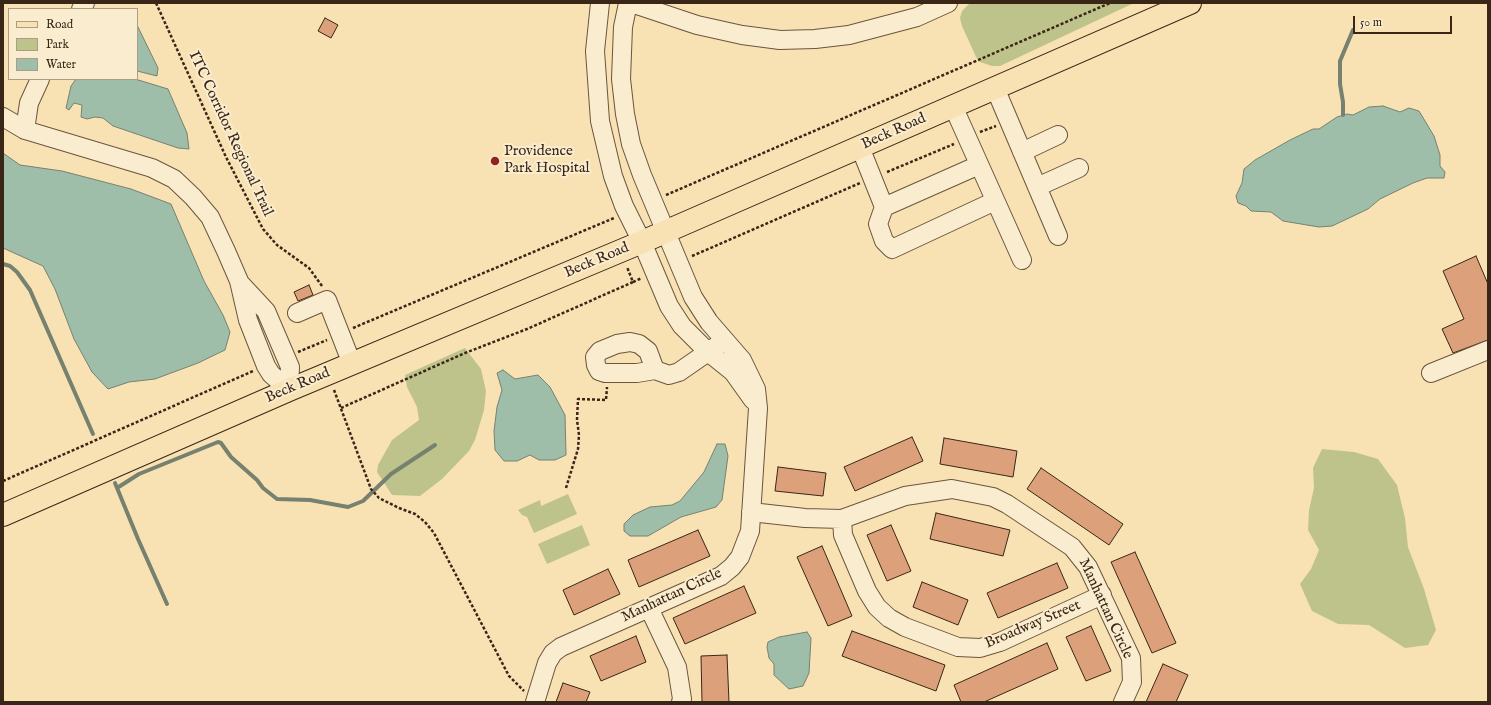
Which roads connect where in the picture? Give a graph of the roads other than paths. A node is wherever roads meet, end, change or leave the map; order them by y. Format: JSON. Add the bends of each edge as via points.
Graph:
{"nodes":[{"id":1,"x":600,"y":3,"type":"edge"},
{"id":2,"x":630,"y":3,"type":"edge"},
{"id":3,"x":948,"y":3,"type":"edge"},
{"id":4,"x":1190,"y":3,"type":"edge"},
{"id":5,"x":40,"y":80,"type":"edge"},
{"id":6,"x":995,"y":88,"type":"junction"},
{"id":7,"x":953,"y":106,"type":"junction"},
{"id":8,"x":3,"y":117,"type":"edge"},
{"id":9,"x":25,"y":130,"type":"junction"},
{"id":10,"x":1058,"y":136,"type":"dead end"},
{"id":11,"x":860,"y":147,"type":"junction"},
{"id":12,"x":1022,"y":152,"type":"junction"},
{"id":13,"x":979,"y":165,"type":"junction"},
{"id":14,"x":1079,"y":168,"type":"dead end"},
{"id":15,"x":1037,"y":187,"type":"junction"},
{"id":16,"x":995,"y":201,"type":"junction"},
{"id":17,"x":884,"y":207,"type":"junction"},
{"id":18,"x":665,"y":232,"type":"junction"},
{"id":19,"x":1058,"y":236,"type":"dead end"},
{"id":20,"x":642,"y":242,"type":"junction"},
{"id":21,"x":1022,"y":260,"type":"dead end"},
{"id":22,"x":238,"y":281,"type":"junction"},
{"id":23,"x":699,"y":306,"type":"junction"},
{"id":24,"x":297,"y":313,"type":"dead end"},
{"id":25,"x":677,"y":318,"type":"junction"},
{"id":26,"x":726,"y":340,"type":"junction"},
{"id":27,"x":1488,"y":350,"type":"edge"},
{"id":28,"x":708,"y":352,"type":"junction"},
{"id":29,"x":352,"y":364,"type":"junction"},
{"id":30,"x":656,"y":370,"type":"junction"},
{"id":31,"x":1431,"y":373,"type":"dead end"},
{"id":32,"x":289,"y":390,"type":"junction"},
{"id":33,"x":758,"y":408,"type":"junction"},
{"id":34,"x":751,"y":512,"type":"junction"},
{"id":35,"x":3,"y":515,"type":"edge"},
{"id":36,"x":842,"y":519,"type":"junction"},
{"id":37,"x":1102,"y":595,"type":"junction"},
{"id":38,"x":650,"y":608,"type":"junction"},
{"id":39,"x":532,"y":699,"type":"edge"},
{"id":40,"x":681,"y":702,"type":"edge"},
{"id":41,"x":1123,"y":702,"type":"edge"}],
"edges":[{"from":1,"to":20,"type":"street","via":[[595,51],[600,121],[613,176]]},
{"from":2,"to":3,"type":"street","via":[[697,25],[780,40],[849,35],[917,17]]},
{"from":2,"to":18,"type":"street","via":[[623,27],[621,52],[625,114],[631,144]]},
{"from":4,"to":6,"type":"main road","name":"Beck Road"},
{"from":5,"to":9,"type":"street","via":[[29,103]]},
{"from":6,"to":7,"type":"main road","name":"Beck Road"},
{"from":6,"to":12,"type":"street"},
{"from":7,"to":11,"type":"main road","name":"Beck Road"},
{"from":7,"to":13,"type":"street"},
{"from":8,"to":9,"type":"street"},
{"from":9,"to":22,"type":"street","via":[[152,168],[174,179],[193,196],[210,217]]},
{"from":10,"to":12,"type":"street"},
{"from":11,"to":17,"type":"street"},
{"from":11,"to":18,"type":"main road","name":"Beck Road"},
{"from":12,"to":15,"type":"street"},
{"from":13,"to":16,"type":"street"},
{"from":13,"to":17,"type":"street"},
{"from":14,"to":15,"type":"street"},
{"from":15,"to":19,"type":"street"},
{"from":16,"to":17,"type":"street","via":[[892,249],[884,241],[878,224]]},
{"from":16,"to":21,"type":"street"},
{"from":18,"to":20,"type":"main road","name":"Beck Road"},
{"from":18,"to":23,"type":"street"},
{"from":20,"to":25,"type":"street","via":[[657,281]]},
{"from":20,"to":29,"type":"main road","name":"Beck Road"},
{"from":22,"to":32,"type":"street","via":[[248,320],[266,366]]},
{"from":22,"to":32,"type":"street","via":[[266,311],[290,367]]},
{"from":23,"to":25,"type":"street"},
{"from":23,"to":26,"type":"street"},
{"from":24,"to":29,"type":"street","via":[[327,300]]},
{"from":25,"to":28,"type":"street"},
{"from":26,"to":28,"type":"street"},
{"from":26,"to":33,"type":"street","via":[[750,372],[756,389]]},
{"from":27,"to":31,"type":"street"},
{"from":28,"to":30,"type":"street","via":[[669,375]]},
{"from":28,"to":33,"type":"street","via":[[733,372]]},
{"from":29,"to":32,"type":"main road","name":"Beck Road"},
{"from":30,"to":30,"type":"street","via":[[607,373],[600,371],[595,357],[600,351],[630,342],[644,346]]},
{"from":32,"to":35,"type":"main road","name":"Beck Road"},
{"from":33,"to":34,"type":"street"},
{"from":34,"to":36,"type":"street","name":"Manhattan Circle"},
{"from":34,"to":38,"type":"street","name":"Manhattan Circle","via":[[746,545],[732,567],[721,576]]},
{"from":36,"to":37,"type":"street","name":"Manhattan Circle","via":[[905,496],[925,492],[952,490],[993,497],[1072,547],[1088,567]]},
{"from":36,"to":37,"type":"street","name":"Broadway Street","via":[[843,535],[876,607],[905,627],[958,647],[980,648],[1000,642]]},
{"from":37,"to":41,"type":"street","name":"Manhattan Circle","via":[[1131,658],[1132,682]]},
{"from":38,"to":39,"type":"street","name":"Manhattan Circle","via":[[561,647],[553,653]]},
{"from":38,"to":40,"type":"street","via":[[677,667]]}]}
